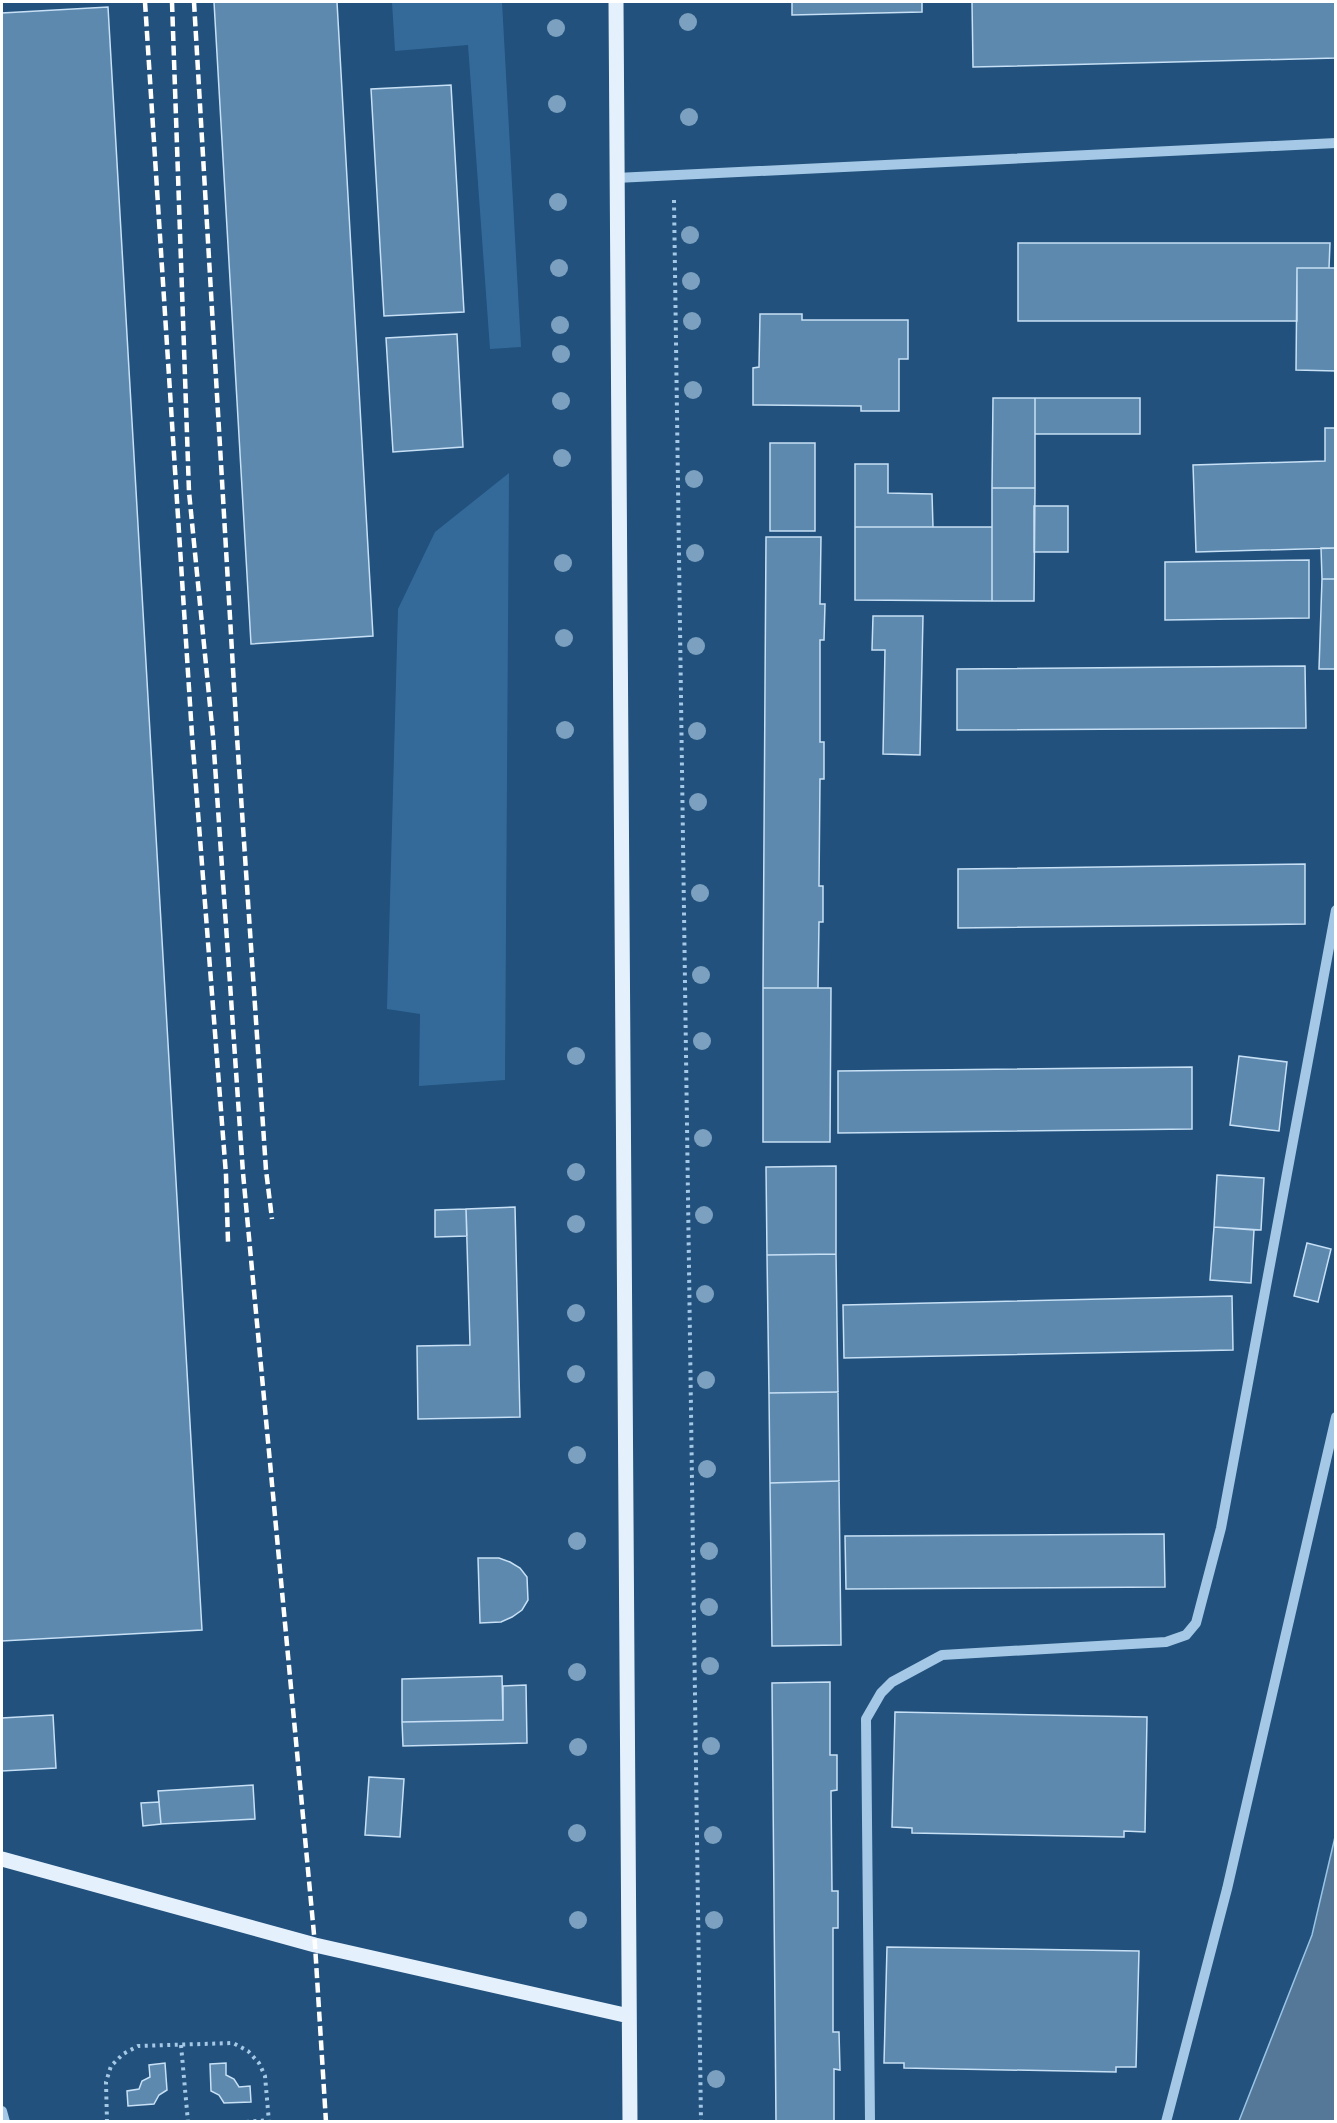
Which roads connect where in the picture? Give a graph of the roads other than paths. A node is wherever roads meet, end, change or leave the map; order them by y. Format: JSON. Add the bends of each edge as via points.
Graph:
{"nodes":[{"id":1,"x":616,"y":2,"type":"edge"},
{"id":2,"x":1335,"y":143,"type":"edge"},
{"id":3,"x":616,"y":178,"type":"junction"},
{"id":4,"x":1335,"y":910,"type":"edge"},
{"id":5,"x":1335,"y":1417,"type":"edge"},
{"id":6,"x":2,"y":1859,"type":"edge"},
{"id":7,"x":629,"y":2016,"type":"junction"},
{"id":8,"x":630,"y":2115,"type":"edge"},
{"id":9,"x":620,"y":2121,"type":"edge"},
{"id":10,"x":870,"y":2121,"type":"edge"},
{"id":11,"x":1166,"y":2121,"type":"edge"}],
"edges":[{"from":1,"to":3,"type":"main road"},
{"from":2,"to":3,"type":"street"},
{"from":3,"to":7,"type":"main road"},
{"from":4,"to":10,"type":"street","via":[[1221,1528],[1196,1623],[1186,1635],[1166,1642],[942,1655],[892,1682],[866,1719]]},
{"from":5,"to":11,"type":"street","via":[[1227,1889]]},
{"from":6,"to":7,"type":"main road","via":[[315,1945]]},
{"from":7,"to":8,"type":"main road"},
{"from":8,"to":9,"type":"street"}]}
